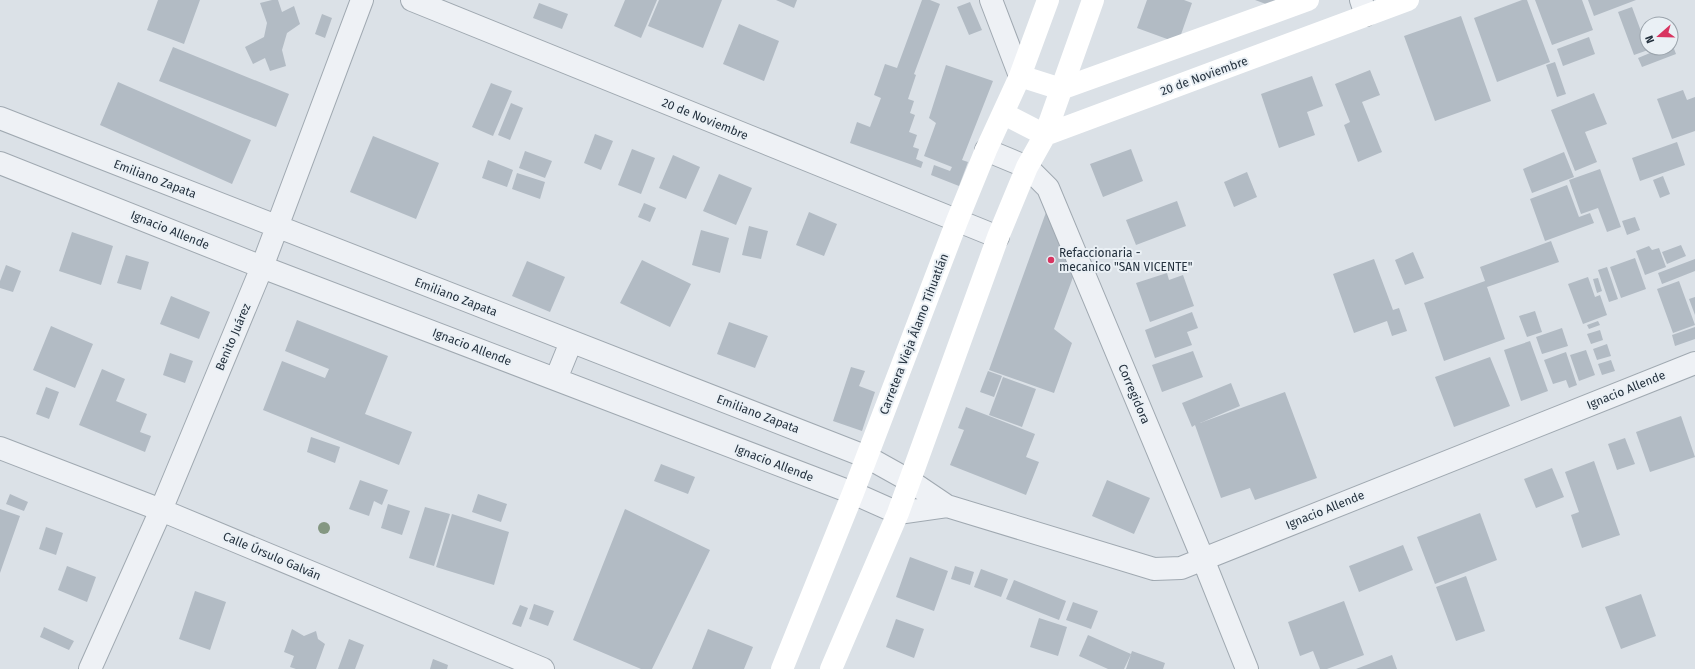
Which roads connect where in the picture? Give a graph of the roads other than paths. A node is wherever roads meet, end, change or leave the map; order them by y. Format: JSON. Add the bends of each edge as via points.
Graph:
{"nodes":[{"id":1,"x":362,"y":0,"type":"edge"},
{"id":2,"x":412,"y":0,"type":"edge"},
{"id":3,"x":991,"y":0,"type":"edge"},
{"id":4,"x":1048,"y":0,"type":"edge"},
{"id":5,"x":1094,"y":0,"type":"edge"},
{"id":6,"x":1308,"y":0,"type":"edge"},
{"id":7,"x":1408,"y":0,"type":"edge"},
{"id":8,"x":1364,"y":8,"type":"edge"},
{"id":9,"x":1020,"y":76,"type":"junction"},
{"id":10,"x":1061,"y":89,"type":"junction"},
{"id":11,"x":1004,"y":114,"type":"junction"},
{"id":12,"x":0,"y":118,"type":"edge"},
{"id":13,"x":1045,"y":136,"type":"junction"},
{"id":14,"x":986,"y":150,"type":"junction"},
{"id":15,"x":0,"y":163,"type":"edge"},
{"id":16,"x":1027,"y":167,"type":"junction"},
{"id":17,"x":958,"y":221,"type":"junction"},
{"id":18,"x":278,"y":227,"type":"junction"},
{"id":19,"x":998,"y":236,"type":"junction"},
{"id":20,"x":262,"y":267,"type":"junction"},
{"id":21,"x":571,"y":342,"type":"junction"},
{"id":22,"x":1695,"y":363,"type":"edge"},
{"id":23,"x":556,"y":380,"type":"junction"},
{"id":24,"x":0,"y":448,"type":"edge"},
{"id":25,"x":867,"y":457,"type":"junction"},
{"id":26,"x":910,"y":481,"type":"junction"},
{"id":27,"x":853,"y":493,"type":"junction"},
{"id":28,"x":947,"y":506,"type":"junction"},
{"id":29,"x":161,"y":510,"type":"junction"},
{"id":30,"x":898,"y":513,"type":"junction"},
{"id":31,"x":1202,"y":558,"type":"junction"},
{"id":32,"x":90,"y":669,"type":"edge"},
{"id":33,"x":543,"y":669,"type":"edge"},
{"id":34,"x":782,"y":669,"type":"edge"},
{"id":35,"x":831,"y":669,"type":"edge"},
{"id":36,"x":1246,"y":669,"type":"edge"}],
"edges":[{"from":1,"to":18,"type":"street","name":"Benito Juárez"},
{"from":2,"to":17,"type":"street","name":"20 de Noviembre"},
{"from":3,"to":9,"type":"street"},
{"from":4,"to":9,"type":"main road","name":"Carretera Vieja Álamo Tihuatlán"},
{"from":5,"to":10,"type":"main road"},
{"from":6,"to":10,"type":"main road"},
{"from":7,"to":8,"type":"main road","name":"20 de Noviembre"},
{"from":8,"to":13,"type":"main road","name":"20 de Noviembre"},
{"from":9,"to":10,"type":"main road"},
{"from":9,"to":11,"type":"main road","name":"Carretera Vieja Álamo Tihuatlán"},
{"from":10,"to":13,"type":"main road"},
{"from":11,"to":13,"type":"main road"},
{"from":11,"to":14,"type":"main road","name":"Carretera Vieja Álamo Tihuatlán"},
{"from":12,"to":18,"type":"street","name":"Emiliano Zapata"},
{"from":13,"to":16,"type":"main road"},
{"from":14,"to":16,"type":"street","name":"Corregidora"},
{"from":14,"to":17,"type":"main road","name":"Carretera Vieja Álamo Tihuatlán"},
{"from":15,"to":20,"type":"street","name":"Ignacio Allende"},
{"from":16,"to":19,"type":"main road"},
{"from":16,"to":31,"type":"street","name":"Corregidora","via":[[1048,188]]},
{"from":17,"to":19,"type":"street","name":"20 de Noviembre"},
{"from":17,"to":25,"type":"main road","name":"Carretera Vieja Álamo Tihuatlán"},
{"from":18,"to":20,"type":"street","name":"Benito Juárez"},
{"from":18,"to":21,"type":"street","name":"Emiliano Zapata"},
{"from":19,"to":26,"type":"main road"},
{"from":20,"to":23,"type":"street","name":"Ignacio Allende"},
{"from":20,"to":29,"type":"street","name":"Benito Juárez"},
{"from":21,"to":23,"type":"street"},
{"from":21,"to":25,"type":"street","name":"Emiliano Zapata"},
{"from":22,"to":31,"type":"street","name":"Ignacio Allende"},
{"from":23,"to":27,"type":"street","name":"Ignacio Allende"},
{"from":24,"to":29,"type":"street","name":"Calle Úrsulo Galván"},
{"from":25,"to":26,"type":"street","name":"Emiliano Zapata"},
{"from":25,"to":27,"type":"main road","name":"Carretera Vieja Álamo Tihuatlán"},
{"from":26,"to":28,"type":"street","name":"Ignacio Allende"},
{"from":26,"to":30,"type":"main road"},
{"from":27,"to":30,"type":"street","name":"Ignacio Allende"},
{"from":27,"to":34,"type":"main road","name":"Carretera Vieja Álamo Tihuatlán"},
{"from":28,"to":30,"type":"street","name":"Ignacio Allende"},
{"from":28,"to":31,"type":"street","name":"Ignacio Allende","via":[[1154,569],[1181,568]]},
{"from":29,"to":32,"type":"street","name":"Benito Juárez"},
{"from":29,"to":33,"type":"street","name":"Calle Úrsulo Galván"},
{"from":30,"to":35,"type":"main road"},
{"from":31,"to":36,"type":"street","name":"Corregidora"}]}
